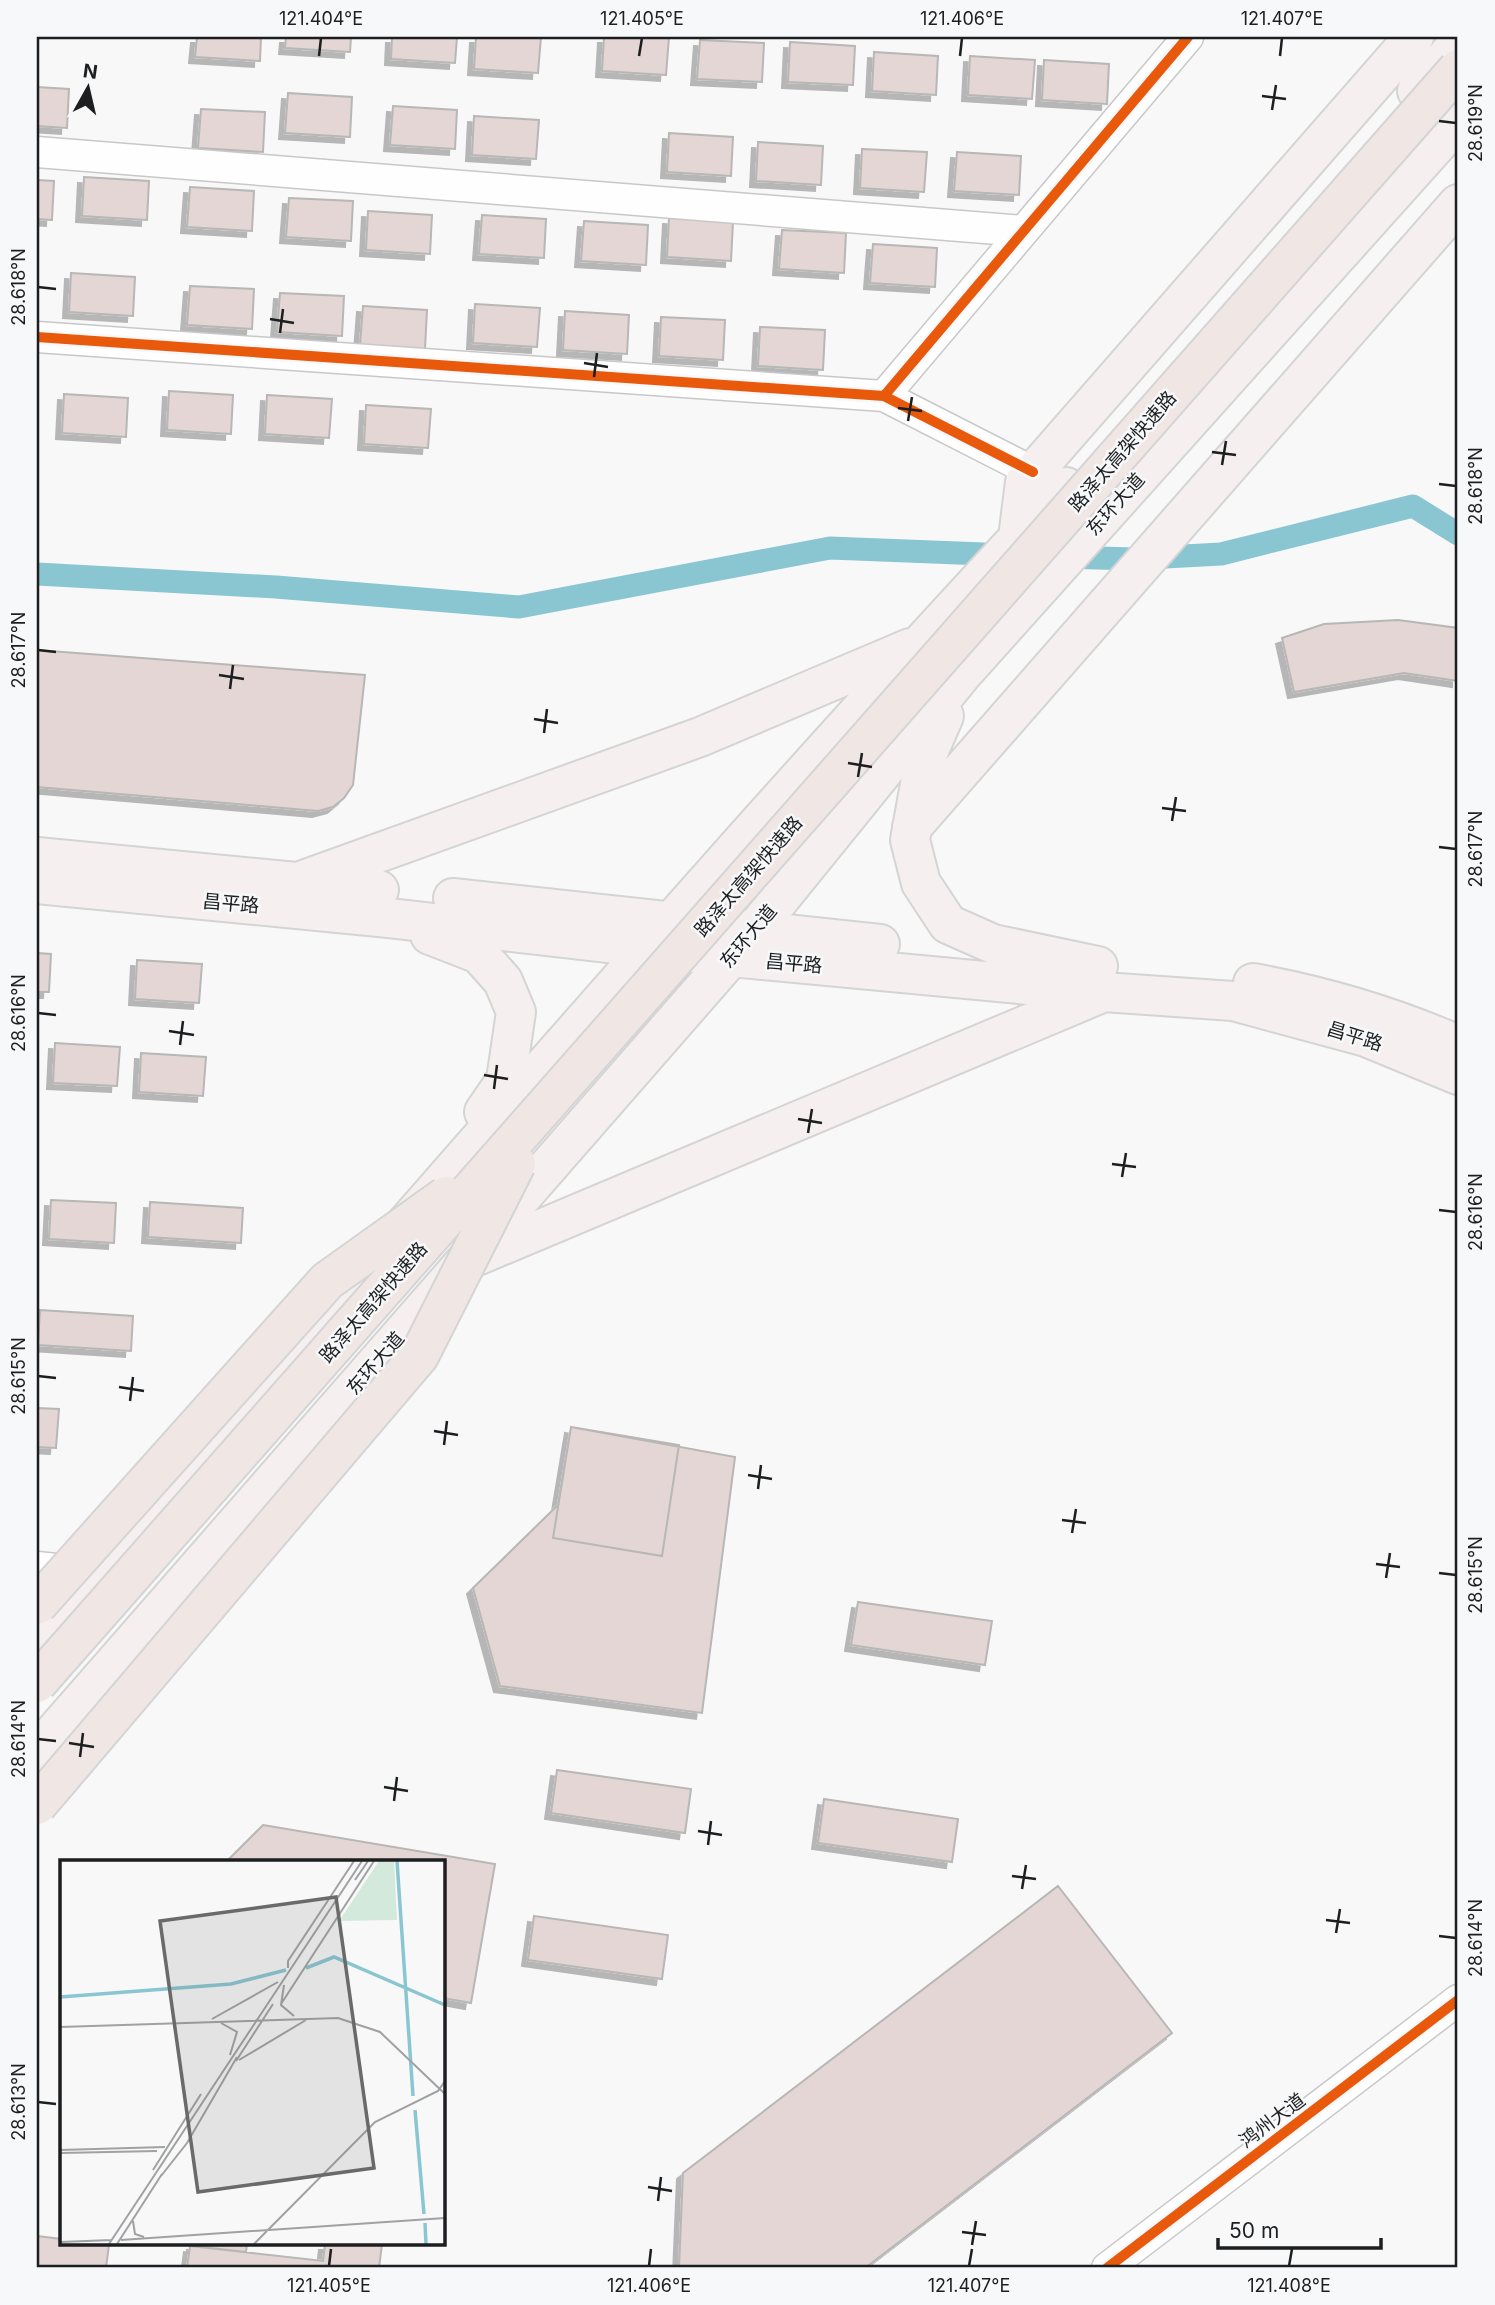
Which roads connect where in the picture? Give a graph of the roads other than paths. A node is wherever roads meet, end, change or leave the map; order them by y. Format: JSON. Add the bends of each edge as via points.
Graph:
{"nodes":[{"id":1,"x":1188,"y":37,"type":"edge"},
{"id":2,"x":1414,"y":37,"type":"edge"},
{"id":3,"x":1458,"y":44,"type":"edge"},
{"id":4,"x":1458,"y":69,"type":"edge"},
{"id":5,"x":1458,"y":100,"type":"edge"},
{"id":6,"x":1458,"y":121,"type":"edge"},
{"id":7,"x":37,"y":152,"type":"edge"},
{"id":8,"x":1458,"y":204,"type":"edge"},
{"id":9,"x":1023,"y":231,"type":"junction"},
{"id":10,"x":37,"y":337,"type":"edge"},
{"id":11,"x":884,"y":396,"type":"junction"},
{"id":12,"x":1033,"y":472,"type":"junction"},
{"id":13,"x":1018,"y":538,"type":"junction"},
{"id":14,"x":918,"y":645,"type":"junction"},
{"id":15,"x":962,"y":674,"type":"junction"},
{"id":16,"x":912,"y":827,"type":"junction"},
{"id":17,"x":37,"y":857,"type":"edge"},
{"id":18,"x":298,"y":882,"type":"junction"},
{"id":19,"x":37,"y":884,"type":"edge"},
{"id":20,"x":389,"y":918,"type":"junction"},
{"id":21,"x":662,"y":934,"type":"junction"},
{"id":22,"x":741,"y":945,"type":"junction"},
{"id":23,"x":1101,"y":979,"type":"junction"},
{"id":24,"x":1458,"y":1045,"type":"edge"},
{"id":25,"x":1458,"y":1075,"type":"edge"},
{"id":26,"x":508,"y":1161,"type":"junction"},
{"id":27,"x":406,"y":1223,"type":"junction"},
{"id":28,"x":463,"y":1262,"type":"junction"},
{"id":29,"x":37,"y":1567,"type":"edge"},
{"id":30,"x":99,"y":1573,"type":"junction"},
{"id":31,"x":37,"y":1605,"type":"edge"},
{"id":32,"x":37,"y":1644,"type":"edge"},
{"id":33,"x":37,"y":1683,"type":"edge"},
{"id":34,"x":37,"y":1712,"type":"edge"},
{"id":35,"x":37,"y":1752,"type":"edge"},
{"id":36,"x":37,"y":1805,"type":"edge"},
{"id":37,"x":1458,"y":2000,"type":"edge"},
{"id":38,"x":1107,"y":2268,"type":"edge"}],
"edges":[{"from":1,"to":9,"type":"street"},
{"from":2,"to":12,"type":"main road"},
{"from":3,"to":13,"type":"main road","via":[[1100,452]]},
{"from":4,"to":26,"type":"highway","name":"路泽太高架快速路","bridge":true},
{"from":5,"to":26,"type":"highway","name":"路泽太高架快速路","via":[[706,946]]},
{"from":6,"to":15,"type":"main road","name":"东环大道"},
{"from":7,"to":9,"type":"street"},
{"from":8,"to":16,"type":"main road"},
{"from":9,"to":11,"type":"street"},
{"from":10,"to":11,"type":"street"},
{"from":11,"to":12,"type":"street"},
{"from":12,"to":13,"type":"main road","via":[[1025,482]]},
{"from":13,"to":14,"type":"main road"},
{"from":14,"to":18,"type":"main road","via":[[700,737]]},
{"from":14,"to":21,"type":"main road"},
{"from":15,"to":16,"type":"main road","via":[[924,762]]},
{"from":15,"to":22,"type":"main road","name":"东环大道"},
{"from":16,"to":23,"type":"main road","via":[[910,840],[921,883],[948,923],[993,944]]},
{"from":17,"to":18,"type":"main road","name":"昌平路"},
{"from":18,"to":21,"type":"main road","name":"昌平路"},
{"from":19,"to":20,"type":"main road","name":"昌平路"},
{"from":20,"to":21,"type":"main road","name":"昌平路"},
{"from":20,"to":27,"type":"main road","via":[[479,954],[503,981],[516,1012],[506,1080]]},
{"from":21,"to":22,"type":"main road","name":"昌平路"},
{"from":21,"to":27,"type":"main road"},
{"from":22,"to":23,"type":"main road","name":"昌平路"},
{"from":22,"to":28,"type":"main road","name":"东环大道"},
{"from":23,"to":24,"type":"main road","name":"昌平路","via":[[1236,980],[1375,1013]]},
{"from":23,"to":25,"type":"main road","name":"昌平路","via":[[1233,1001],[1366,1037]]},
{"from":23,"to":28,"type":"main road"},
{"from":26,"to":31,"type":"highway","bridge":true,"via":[[327,1281]]},
{"from":26,"to":33,"type":"highway","name":"路泽太高架快速路","bridge":true},
{"from":26,"to":34,"type":"highway","name":"路泽太高架快速路","bridge":true},
{"from":26,"to":36,"type":"highway","bridge":true,"via":[[419,1356]]},
{"from":27,"to":30,"type":"main road"},
{"from":28,"to":35,"type":"main road","name":"东环大道"},
{"from":29,"to":30,"type":"street"},
{"from":30,"to":32,"type":"main road"},
{"from":37,"to":38,"type":"street","name":"鸿州大道"}]}
